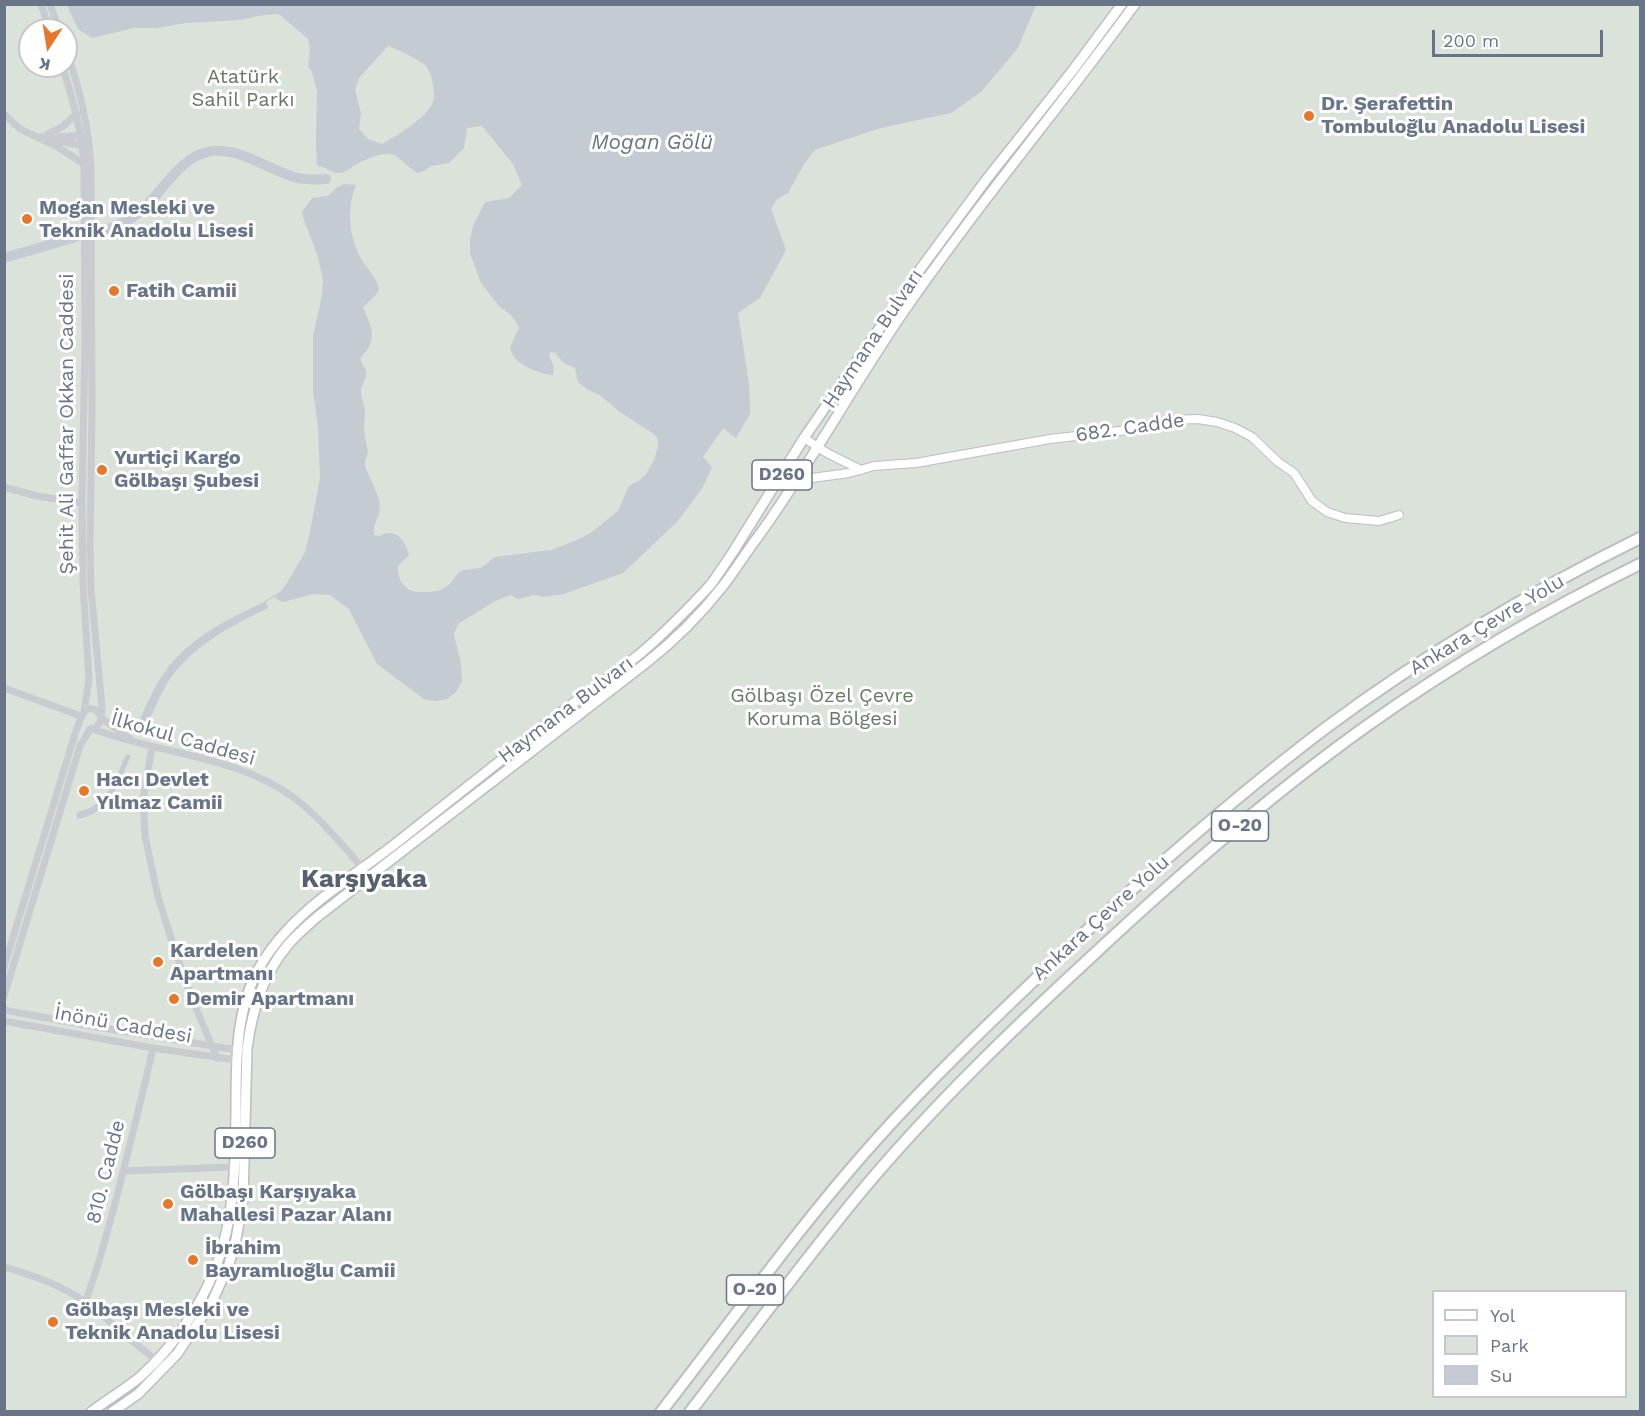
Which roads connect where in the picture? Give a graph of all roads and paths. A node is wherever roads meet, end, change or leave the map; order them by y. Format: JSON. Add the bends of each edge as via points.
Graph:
{"nodes":[{"id":1,"x":1122,"y":4,"type":"edge"},
{"id":2,"x":1135,"y":4,"type":"edge"},
{"id":3,"x":66,"y":78,"type":"edge"},
{"id":4,"x":75,"y":78,"type":"edge"},
{"id":5,"x":4,"y":114,"type":"edge"},
{"id":6,"x":76,"y":114,"type":"junction"},
{"id":7,"x":81,"y":136,"type":"junction"},
{"id":8,"x":37,"y":137,"type":"junction"},
{"id":9,"x":86,"y":147,"type":"junction"},
{"id":10,"x":84,"y":164,"type":"junction"},
{"id":11,"x":804,"y":438,"type":"junction"},
{"id":12,"x":818,"y":447,"type":"junction"},
{"id":13,"x":861,"y":470,"type":"junction"},
{"id":14,"x":783,"y":472,"type":"junction"},
{"id":15,"x":797,"y":480,"type":"junction"},
{"id":16,"x":4,"y":487,"type":"edge"},
{"id":17,"x":82,"y":503,"type":"junction"},
{"id":18,"x":1399,"y":515,"type":"dead end"},
{"id":19,"x":1641,"y":538,"type":"edge"},
{"id":20,"x":1641,"y":564,"type":"edge"},
{"id":21,"x":4,"y":687,"type":"edge"},
{"id":22,"x":82,"y":716,"type":"junction"},
{"id":23,"x":101,"y":718,"type":"junction"},
{"id":24,"x":91,"y":729,"type":"junction"},
{"id":25,"x":132,"y":741,"type":"junction"},
{"id":26,"x":152,"y":747,"type":"junction"},
{"id":27,"x":362,"y":868,"type":"junction"},
{"id":28,"x":370,"y":877,"type":"junction"},
{"id":29,"x":4,"y":966,"type":"edge"},
{"id":30,"x":4,"y":996,"type":"edge"},
{"id":31,"x":4,"y":1010,"type":"edge"},
{"id":32,"x":4,"y":1021,"type":"edge"},
{"id":33,"x":213,"y":1046,"type":"junction"},
{"id":34,"x":153,"y":1048,"type":"junction"},
{"id":35,"x":237,"y":1050,"type":"junction"},
{"id":36,"x":217,"y":1058,"type":"junction"},
{"id":37,"x":236,"y":1060,"type":"junction"},
{"id":38,"x":235,"y":1167,"type":"junction"},
{"id":39,"x":123,"y":1171,"type":"junction"},
{"id":40,"x":4,"y":1267,"type":"edge"},
{"id":41,"x":85,"y":1302,"type":"junction"},
{"id":42,"x":161,"y":1364,"type":"junction"},
{"id":43,"x":91,"y":1412,"type":"edge"},
{"id":44,"x":112,"y":1412,"type":"edge"},
{"id":45,"x":661,"y":1412,"type":"edge"},
{"id":46,"x":690,"y":1412,"type":"edge"}],
"edges":[{"from":1,"to":11,"type":"highway","name":"Haymana Bulvarı","number":"D260","via":[[921,268]]},
{"from":2,"to":12,"type":"highway","name":"Haymana Bulvarı","number":"D260","via":[[918,291]]},
{"from":3,"to":6,"type":"street","name":"Şehit Ali Gaffar Okkan Caddesi"},
{"from":4,"to":9,"type":"street","name":"Şehit Ali Gaffar Okkan Caddesi","via":[[83,103]]},
{"from":5,"to":8,"type":"street","via":[[20,129]]},
{"from":6,"to":7,"type":"street","name":"Şehit Ali Gaffar Okkan Caddesi"},
{"from":6,"to":8,"type":"street","via":[[57,131]]},
{"from":7,"to":8,"type":"street"},
{"from":7,"to":9,"type":"street","name":"Şehit Ali Gaffar Okkan Caddesi"},
{"from":8,"to":9,"type":"street"},
{"from":8,"to":10,"type":"street"},
{"from":9,"to":10,"type":"street","name":"Şehit Ali Gaffar Okkan Caddesi"},
{"from":9,"to":23,"type":"street","name":"Şehit Ali Gaffar Okkan Caddesi","via":[[92,203],[91,589]]},
{"from":10,"to":17,"type":"street","name":"Şehit Ali Gaffar Okkan Caddesi"},
{"from":11,"to":12,"type":"main road"},
{"from":11,"to":14,"type":"highway","name":"Haymana Bulvarı","number":"D260"},
{"from":12,"to":13,"type":"main road"},
{"from":12,"to":15,"type":"highway","name":"Haymana Bulvarı","number":"D260"},
{"from":13,"to":15,"type":"main road","name":"682. Cadde"},
{"from":13,"to":18,"type":"main road","name":"682. Cadde","via":[[1128,430],[1170,420],[1198,419],[1217,422],[1252,437],[1294,473],[1312,501],[1327,512],[1345,518],[1379,520]]},
{"from":14,"to":15,"type":"main road"},
{"from":14,"to":27,"type":"highway","name":"Haymana Bulvarı","number":"D260","via":[[712,583],[656,640]]},
{"from":15,"to":28,"type":"highway","name":"Haymana Bulvarı","number":"D260","via":[[722,587],[665,647]]},
{"from":16,"to":17,"type":"street"},
{"from":17,"to":22,"type":"street","name":"Şehit Ali Gaffar Okkan Caddesi","via":[[89,679]]},
{"from":19,"to":45,"type":"highway","name":"Ankara Çevre Yolu","number":"O-20","via":[[1521,601],[1428,657],[1246,790],[1135,886],[1022,990],[875,1142]]},
{"from":20,"to":46,"type":"highway","name":"Ankara Çevre Yolu","number":"O-20","via":[[1532,621],[1368,726],[1302,775],[1149,903],[942,1101],[892,1156]]},
{"from":21,"to":22,"type":"street"},
{"from":22,"to":23,"type":"street","via":[[91,709]]},
{"from":22,"to":24,"type":"street","via":[[85,728]]},
{"from":22,"to":29,"type":"street","name":"Şehit Ali Gaffar Okkan Caddesi"},
{"from":23,"to":24,"type":"street","via":[[99,725]]},
{"from":23,"to":25,"type":"street"},
{"from":24,"to":25,"type":"street","name":"İlkokul Caddesi"},
{"from":24,"to":30,"type":"street","via":[[80,746],[66,788]]},
{"from":25,"to":26,"type":"street","name":"İlkokul Caddesi"},
{"from":26,"to":27,"type":"street","name":"İlkokul Caddesi","via":[[239,770],[275,786],[314,816]]},
{"from":26,"to":33,"type":"street","via":[[143,799],[145,836],[172,941]]},
{"from":27,"to":28,"type":"street","name":"İlkokul Caddesi"},
{"from":27,"to":35,"type":"highway","name":"Haymana Bulvarı","number":"D260","via":[[301,916],[264,959],[246,998]]},
{"from":28,"to":42,"type":"highway","name":"Haymana Bulvarı","number":"D260","via":[[317,916],[291,941],[273,964],[260,992],[247,1049],[244,1180],[236,1239],[212,1302],[177,1354]]},
{"from":31,"to":33,"type":"street"},
{"from":32,"to":34,"type":"street","name":"İnönü Caddesi"},
{"from":33,"to":35,"type":"street"},
{"from":33,"to":36,"type":"street"},
{"from":34,"to":36,"type":"street","name":"İnönü Caddesi"},
{"from":34,"to":39,"type":"street","name":"810. Cadde"},
{"from":35,"to":37,"type":"highway","name":"Haymana Bulvarı","number":"D260"},
{"from":36,"to":37,"type":"street","name":"İnönü Caddesi"},
{"from":37,"to":38,"type":"highway","name":"Haymana Bulvarı","number":"D260"},
{"from":38,"to":39,"type":"street"},
{"from":38,"to":42,"type":"highway","name":"Haymana Bulvarı","number":"D260","via":[[229,1223],[215,1274]]},
{"from":39,"to":41,"type":"street","name":"810. Cadde"},
{"from":40,"to":41,"type":"street"},
{"from":41,"to":42,"type":"street"},
{"from":42,"to":43,"type":"highway","name":"Haymana Bulvarı","number":"D260"},
{"from":42,"to":44,"type":"highway","name":"Haymana Bulvarı","number":"D260","via":[[138,1394]]}]}
